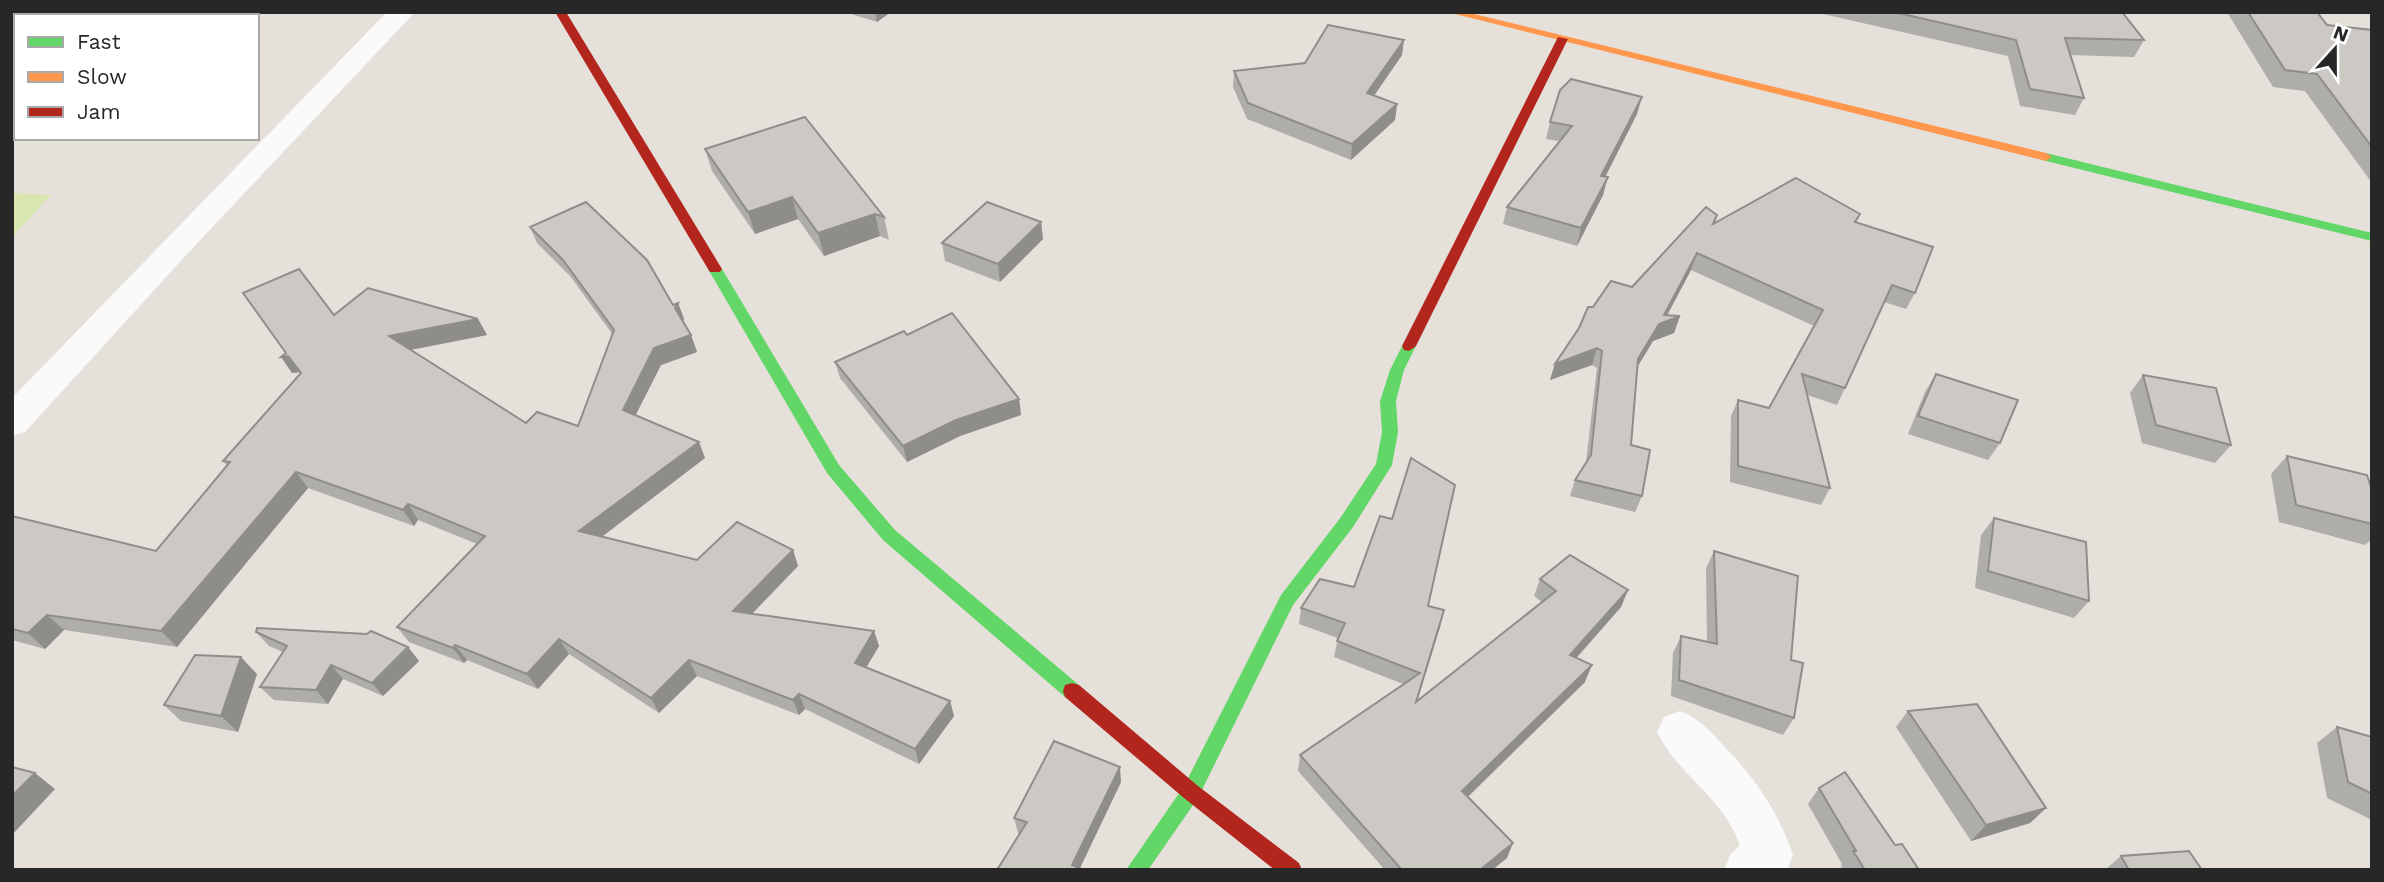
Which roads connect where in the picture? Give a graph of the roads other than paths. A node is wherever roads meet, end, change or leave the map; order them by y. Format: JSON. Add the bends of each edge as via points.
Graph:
{"nodes":[{"id":1,"x":402,"y":12,"type":"edge"},
{"id":2,"x":560,"y":12,"type":"edge"},
{"id":3,"x":1452,"y":12,"type":"edge"},
{"id":4,"x":1562,"y":39,"type":"junction"},
{"id":5,"x":2372,"y":237,"type":"edge"},
{"id":6,"x":12,"y":422,"type":"edge"},
{"id":7,"x":1680,"y":732,"type":"dead end"},
{"id":8,"x":1191,"y":792,"type":"junction"},
{"id":9,"x":1136,"y":870,"type":"edge"},
{"id":10,"x":1292,"y":870,"type":"edge"},
{"id":11,"x":1749,"y":870,"type":"edge"}],
"edges":[{"from":1,"to":6,"type":"street"},
{"from":2,"to":8,"type":"main road","via":[[833,469],[889,535]]},
{"from":3,"to":4,"type":"main road"},
{"from":4,"to":5,"type":"main road"},
{"from":4,"to":8,"type":"main road","via":[[1397,370],[1388,401],[1390,432],[1384,465],[1287,600]]},
{"from":7,"to":11,"type":"street","via":[[1744,803],[1764,838],[1768,855]]},
{"from":8,"to":9,"type":"main road"},
{"from":8,"to":10,"type":"main road"}]}
